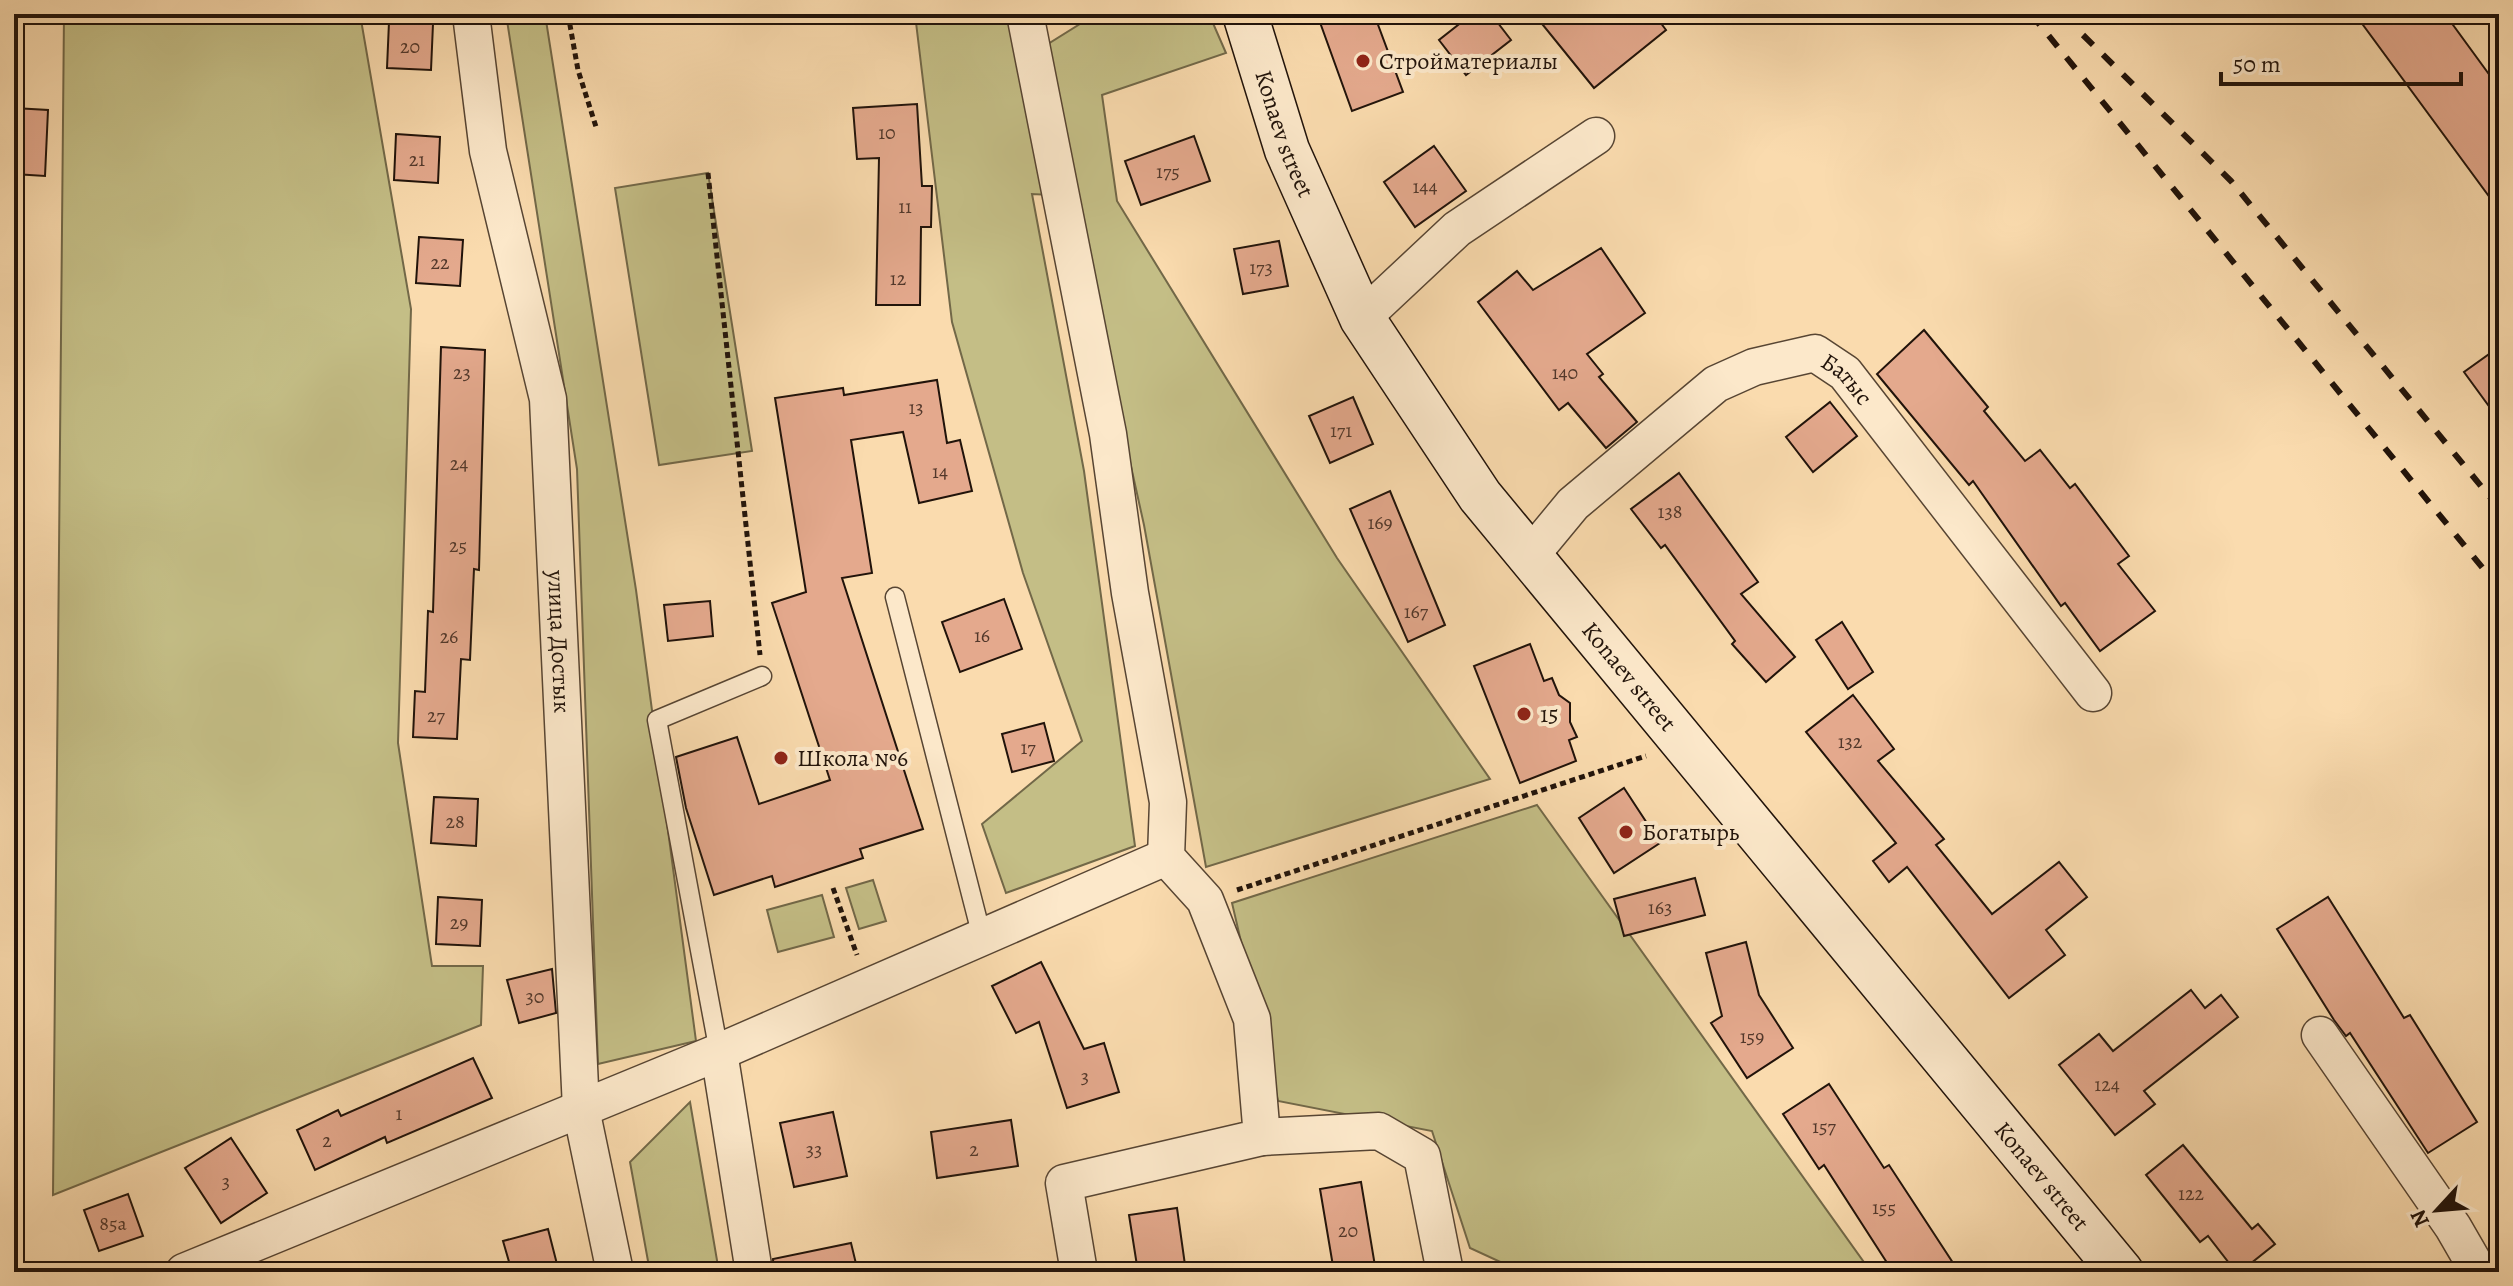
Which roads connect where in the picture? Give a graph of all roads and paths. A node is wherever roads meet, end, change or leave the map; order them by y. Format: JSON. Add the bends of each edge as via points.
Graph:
{"nodes":[{"id":1,"x":471,"y":14,"type":"edge"},
{"id":2,"x":568,"y":14,"type":"edge"},
{"id":3,"x":1025,"y":14,"type":"edge"},
{"id":4,"x":1245,"y":14,"type":"edge"},
{"id":5,"x":597,"y":130,"type":"dead end"},
{"id":6,"x":1596,"y":136,"type":"dead end"},
{"id":7,"x":708,"y":173,"type":"dead end"},
{"id":8,"x":1362,"y":318,"type":"junction"},
{"id":9,"x":1530,"y":556,"type":"junction"},
{"id":10,"x":895,"y":597,"type":"dead end"},
{"id":11,"x":762,"y":676,"type":"joint"},
{"id":12,"x":2093,"y":693,"type":"dead end"},
{"id":13,"x":1685,"y":743,"type":"junction"},
{"id":14,"x":1166,"y":857,"type":"junction"},
{"id":15,"x":833,"y":888,"type":"dead end"},
{"id":16,"x":1205,"y":900,"type":"junction"},
{"id":17,"x":982,"y":937,"type":"junction"},
{"id":18,"x":871,"y":986,"type":"junction"},
{"id":19,"x":2320,"y":1035,"type":"dead end"},
{"id":20,"x":719,"y":1052,"type":"junction"},
{"id":21,"x":581,"y":1109,"type":"junction"},
{"id":22,"x":1262,"y":1137,"type":"junction"},
{"id":23,"x":184,"y":1272,"type":"edge"},
{"id":24,"x":615,"y":1272,"type":"edge"},
{"id":25,"x":754,"y":1272,"type":"edge"},
{"id":26,"x":1079,"y":1272,"type":"edge"},
{"id":27,"x":1445,"y":1272,"type":"edge"},
{"id":28,"x":2121,"y":1272,"type":"edge"},
{"id":29,"x":2479,"y":1272,"type":"edge"}],
"edges":[{"from":1,"to":21,"type":"street","name":"улица Достык","via":[[488,151],[548,399]]},
{"from":2,"to":5,"type":"path"},
{"from":3,"to":14,"type":"street","via":[[1108,434],[1168,802]]},
{"from":4,"to":8,"type":"main road","name":"Konaev street","via":[[1287,150]]},
{"from":6,"to":8,"type":"street","via":[[1457,229]]},
{"from":7,"to":11,"type":"path"},
{"from":8,"to":9,"type":"main road","name":"Konaev street","via":[[1480,496]]},
{"from":9,"to":12,"type":"street","name":"Батыс","via":[[1573,504],[1716,384],[1754,367],[1815,353],[1845,373]]},
{"from":9,"to":13,"type":"main road","name":"Konaev street"},
{"from":10,"to":17,"type":"lane"},
{"from":11,"to":20,"type":"lane","via":[[657,720]]},
{"from":13,"to":16,"type":"path"},
{"from":13,"to":28,"type":"main road","name":"Konaev street"},
{"from":14,"to":16,"type":"street"},
{"from":14,"to":17,"type":"street"},
{"from":15,"to":18,"type":"path"},
{"from":16,"to":22,"type":"street","via":[[1252,1019]]},
{"from":17,"to":18,"type":"street"},
{"from":18,"to":20,"type":"street"},
{"from":19,"to":29,"type":"street"},
{"from":20,"to":21,"type":"street"},
{"from":20,"to":25,"type":"street"},
{"from":21,"to":23,"type":"street"},
{"from":21,"to":24,"type":"street","name":"улица Достык"},
{"from":22,"to":26,"type":"street","via":[[1064,1183]]},
{"from":22,"to":27,"type":"street","via":[[1379,1131],[1422,1156]]}]}
